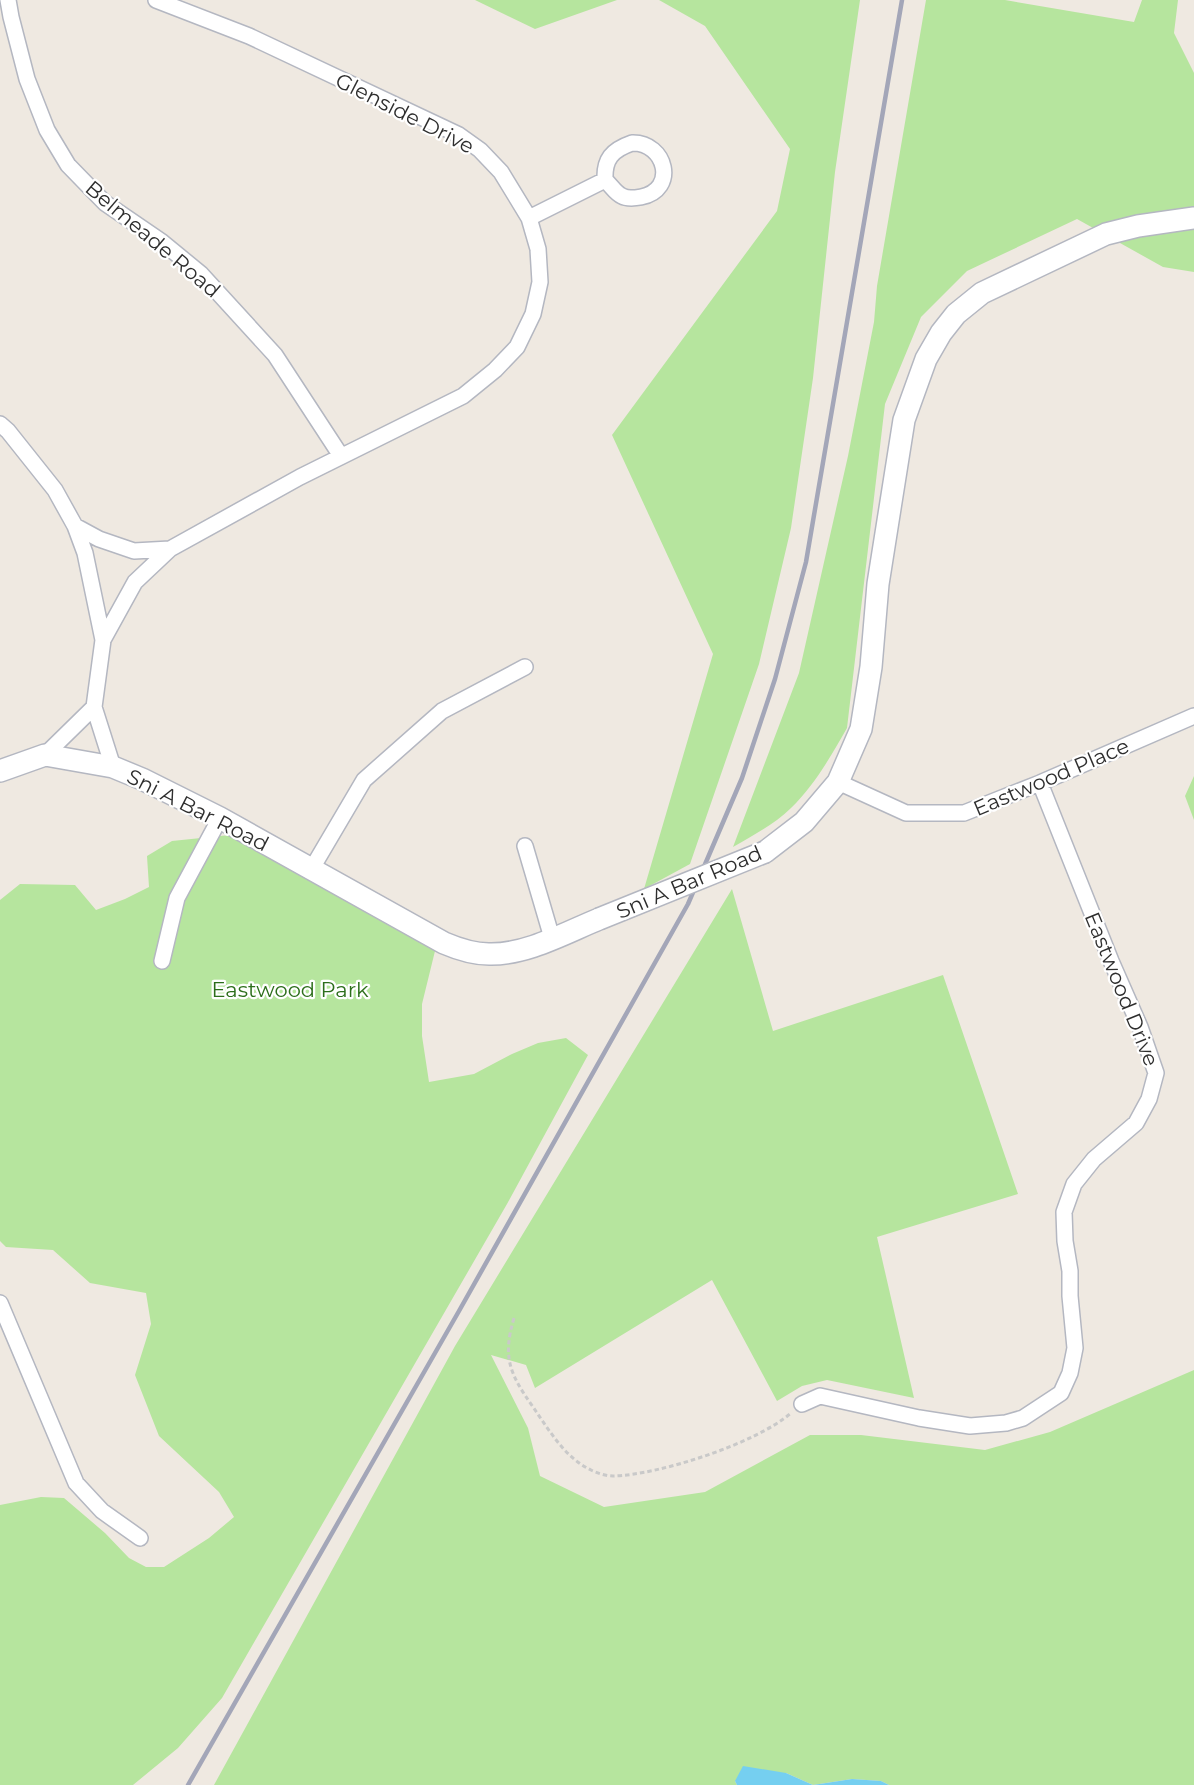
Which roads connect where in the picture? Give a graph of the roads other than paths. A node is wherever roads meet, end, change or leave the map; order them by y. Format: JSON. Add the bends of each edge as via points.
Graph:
{"nodes":[{"id":1,"x":8,"y":0,"type":"edge"},
{"id":2,"x":156,"y":0,"type":"edge"},
{"id":3,"x":605,"y":180,"type":"dead end"},
{"id":4,"x":529,"y":218,"type":"junction"},
{"id":5,"x":1194,"y":218,"type":"edge"},
{"id":6,"x":0,"y":424,"type":"edge"},
{"id":7,"x":341,"y":456,"type":"junction"},
{"id":8,"x":75,"y":526,"type":"junction"},
{"id":9,"x":170,"y":549,"type":"junction"},
{"id":10,"x":103,"y":640,"type":"junction"},
{"id":11,"x":525,"y":667,"type":"dead end"},
{"id":12,"x":94,"y":707,"type":"junction"},
{"id":13,"x":1194,"y":716,"type":"edge"},
{"id":14,"x":45,"y":755,"type":"junction"},
{"id":15,"x":113,"y":767,"type":"junction"},
{"id":16,"x":0,"y":771,"type":"edge"},
{"id":17,"x":838,"y":782,"type":"junction"},
{"id":18,"x":1040,"y":783,"type":"junction"},
{"id":19,"x":220,"y":818,"type":"junction"},
{"id":20,"x":525,"y":846,"type":"dead end"},
{"id":21,"x":311,"y":870,"type":"junction"},
{"id":22,"x":552,"y":938,"type":"junction"},
{"id":23,"x":162,"y":961,"type":"dead end"},
{"id":24,"x":0,"y":1303,"type":"edge"},
{"id":25,"x":802,"y":1404,"type":"road end"},
{"id":26,"x":140,"y":1538,"type":"dead end"}],
"edges":[{"from":1,"to":7,"type":"street","name":"Belmeade Road","via":[[27,79],[47,130],[68,165],[105,203],[201,274],[275,355]]},
{"from":2,"to":4,"type":"street","name":"Glenside Drive","via":[[249,36],[459,135],[501,172]]},
{"from":3,"to":4,"type":"street"},
{"from":4,"to":7,"type":"street","name":"Glenside Drive","via":[[538,249],[540,282],[533,314],[517,347],[463,396]]},
{"from":5,"to":17,"type":"street","name":"Sni A Bar Road","via":[[1117,231],[1056,257],[982,293],[956,314],[941,333],[926,359],[904,420],[878,584],[861,729]]},
{"from":6,"to":8,"type":"street","via":[[55,490]]},
{"from":7,"to":9,"type":"street","name":"Glenside Drive"},
{"from":8,"to":9,"type":"street","name":"Glenside Drive","via":[[134,551]]},
{"from":8,"to":10,"type":"street","via":[[85,553]]},
{"from":9,"to":10,"type":"street","name":"Glenside Drive","via":[[135,582]]},
{"from":10,"to":12,"type":"street"},
{"from":11,"to":21,"type":"street","via":[[442,711],[364,780]]},
{"from":12,"to":14,"type":"street"},
{"from":12,"to":15,"type":"street"},
{"from":13,"to":18,"type":"street","name":"Eastwood Place"},
{"from":14,"to":15,"type":"street","name":"Sni A Bar Road"},
{"from":14,"to":16,"type":"street","name":"Sni A Bar Road"},
{"from":15,"to":19,"type":"street","name":"Sni A Bar Road"},
{"from":17,"to":18,"type":"street","name":"Eastwood Place","via":[[906,813],[964,813]]},
{"from":17,"to":22,"type":"street","name":"Sni A Bar Road","bridge":true,"via":[[804,822],[765,852]]},
{"from":18,"to":25,"type":"street","name":"Eastwood Drive","via":[[1156,1073],[1149,1100],[1136,1123],[1095,1159],[1074,1184],[1064,1212],[1075,1348],[1071,1373],[1061,1393],[1023,1418],[1006,1423],[970,1426],[820,1396]]},
{"from":19,"to":21,"type":"street","name":"Sni A Bar Road"},
{"from":19,"to":23,"type":"street","via":[[177,898]]},
{"from":20,"to":22,"type":"street"},
{"from":21,"to":22,"type":"street","name":"Sni A Bar Road","via":[[465,951],[509,953]]},
{"from":24,"to":26,"type":"street","via":[[76,1483],[102,1511]]}]}
